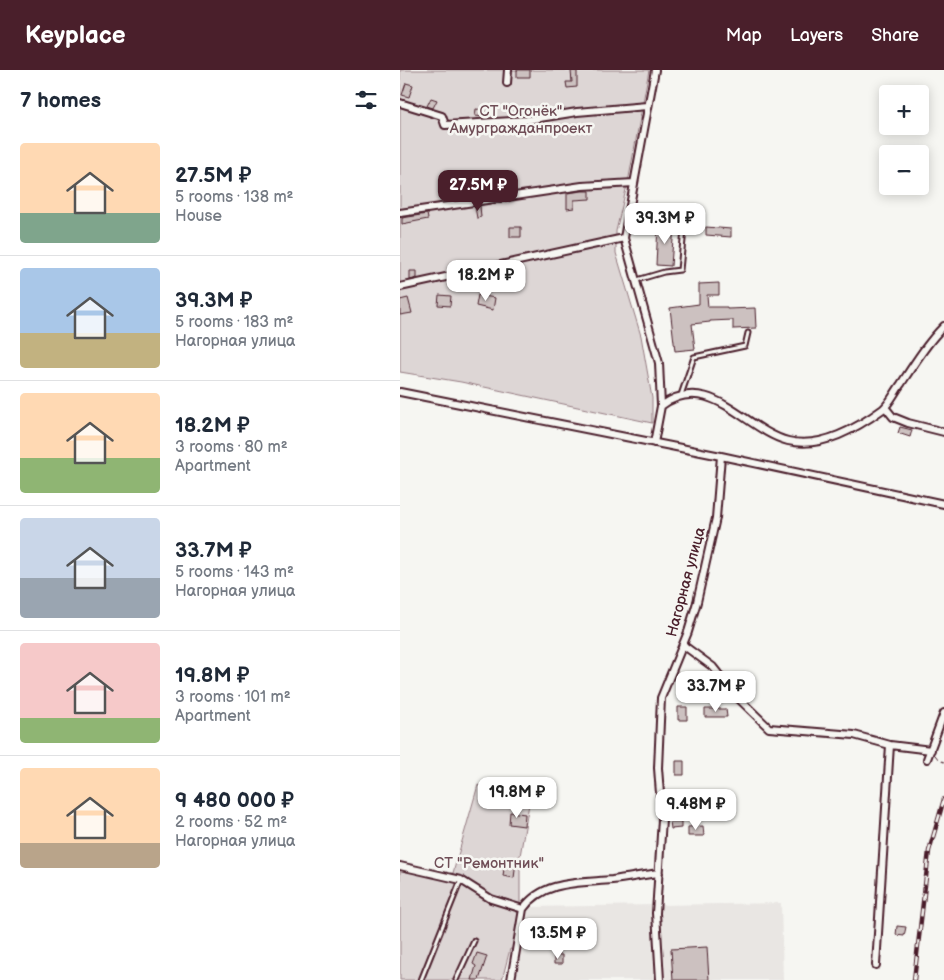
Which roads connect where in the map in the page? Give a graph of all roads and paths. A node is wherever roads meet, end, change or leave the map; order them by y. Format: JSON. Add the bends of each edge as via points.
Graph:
{"nodes":[{"id":1,"x":508,"y":70,"type":"edge"},
{"id":2,"x":654,"y":70,"type":"edge"},
{"id":3,"x":506,"y":82,"type":"dead end"},
{"id":4,"x":400,"y":103,"type":"edge"},
{"id":5,"x":647,"y":106,"type":"junction"},
{"id":6,"x":634,"y":183,"type":"junction"},
{"id":7,"x":400,"y":213,"type":"edge"},
{"id":8,"x":684,"y":230,"type":"dead end"},
{"id":9,"x":624,"y":238,"type":"junction"},
{"id":10,"x":636,"y":281,"type":"junction"},
{"id":11,"x":400,"y":287,"type":"edge"},
{"id":12,"x":944,"y":326,"type":"edge"},
{"id":13,"x":748,"y":333,"type":"dead end"},
{"id":14,"x":400,"y":392,"type":"edge"},
{"id":15,"x":681,"y":395,"type":"junction"},
{"id":16,"x":661,"y":406,"type":"junction"},
{"id":17,"x":886,"y":407,"type":"junction"},
{"id":18,"x":944,"y":432,"type":"edge"},
{"id":19,"x":654,"y":444,"type":"junction"},
{"id":20,"x":721,"y":456,"type":"junction"},
{"id":21,"x":944,"y":504,"type":"edge"},
{"id":22,"x":683,"y":644,"type":"junction"},
{"id":23,"x":944,"y":713,"type":"edge"},
{"id":24,"x":890,"y":744,"type":"junction"},
{"id":25,"x":931,"y":750,"type":"junction"},
{"id":26,"x":927,"y":758,"type":"dead end"},
{"id":27,"x":944,"y":762,"type":"edge"},
{"id":28,"x":400,"y":866,"type":"edge"},
{"id":29,"x":658,"y":873,"type":"junction"},
{"id":30,"x":461,"y":880,"type":"junction"},
{"id":31,"x":523,"y":909,"type":"junction"},
{"id":32,"x":474,"y":941,"type":"dead end"},
{"id":33,"x":876,"y":965,"type":"dead end"},
{"id":34,"x":421,"y":980,"type":"edge"},
{"id":35,"x":456,"y":980,"type":"edge"},
{"id":36,"x":511,"y":980,"type":"edge"},
{"id":37,"x":660,"y":980,"type":"edge"}],
"edges":[{"from":1,"to":3,"type":"street"},
{"from":2,"to":5,"type":"street"},
{"from":4,"to":5,"type":"street","via":[[442,116],[445,125],[527,120]]},
{"from":5,"to":6,"type":"street"},
{"from":6,"to":7,"type":"street","via":[[582,186]]},
{"from":6,"to":9,"type":"street"},
{"from":8,"to":10,"type":"lane","via":[[680,270]]},
{"from":9,"to":10,"type":"street"},
{"from":9,"to":11,"type":"street"},
{"from":10,"to":16,"type":"street","via":[[659,363]]},
{"from":12,"to":17,"type":"street","via":[[930,340]]},
{"from":13,"to":15,"type":"lane","via":[[745,346],[694,357]]},
{"from":14,"to":19,"type":"street"},
{"from":15,"to":16,"type":"street"},
{"from":15,"to":17,"type":"street","via":[[697,395],[719,402],[772,436],[805,442],[823,441],[842,433]]},
{"from":16,"to":19,"type":"street"},
{"from":17,"to":18,"type":"street","via":[[893,417]]},
{"from":19,"to":20,"type":"street"},
{"from":20,"to":21,"type":"street"},
{"from":20,"to":22,"type":"street","name":"Нагорная улица","via":[[716,518],[697,602]]},
{"from":22,"to":24,"type":"street","via":[[713,667],[768,728],[854,735]]},
{"from":22,"to":29,"type":"street","name":"Нагорная улица","via":[[661,698],[658,768],[662,819]]},
{"from":23,"to":25,"type":"street"},
{"from":24,"to":25,"type":"street"},
{"from":24,"to":33,"type":"street"},
{"from":25,"to":26,"type":"street"},
{"from":25,"to":27,"type":"path"},
{"from":28,"to":30,"type":"street"},
{"from":29,"to":31,"type":"street","via":[[552,888],[538,893]]},
{"from":29,"to":37,"type":"street","name":"Нагорная улица","via":[[656,913]]},
{"from":30,"to":31,"type":"street","via":[[491,899]]},
{"from":30,"to":34,"type":"lane"},
{"from":31,"to":36,"type":"street"},
{"from":32,"to":35,"type":"lane"}]}
